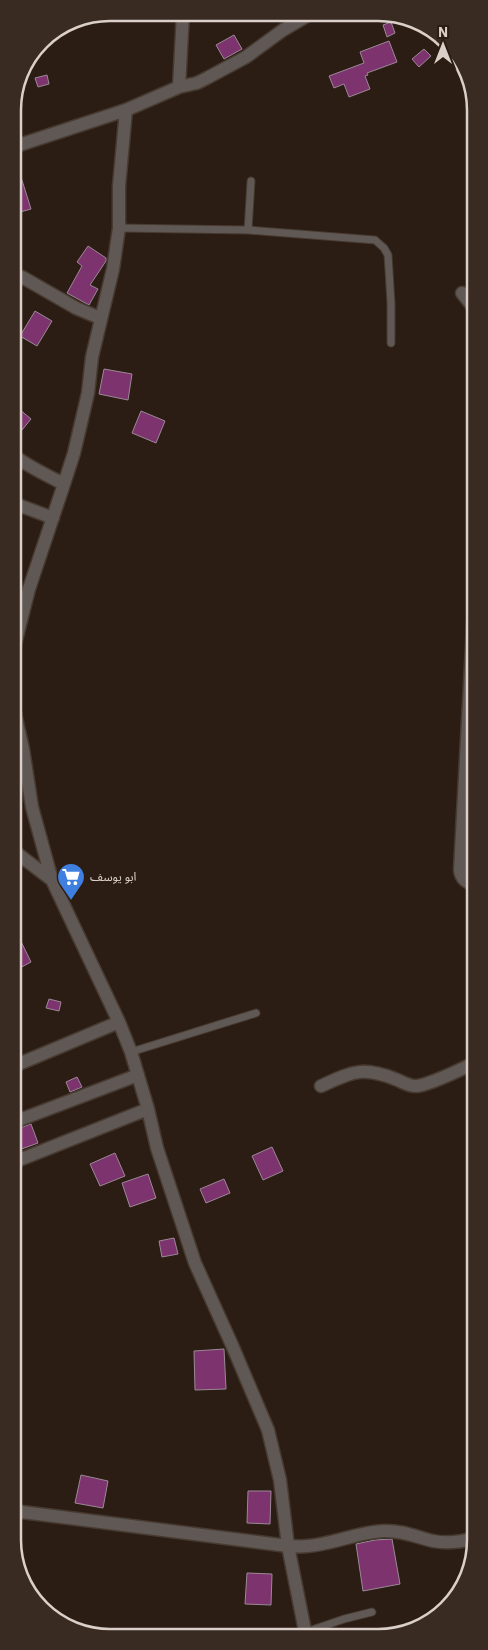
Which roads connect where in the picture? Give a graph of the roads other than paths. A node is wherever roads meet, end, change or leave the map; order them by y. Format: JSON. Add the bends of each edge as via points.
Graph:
{"nodes":[{"id":1,"x":183,"y":21,"type":"edge"},
{"id":2,"x":298,"y":21,"type":"edge"},
{"id":3,"x":179,"y":87,"type":"junction"},
{"id":4,"x":126,"y":110,"type":"junction"},
{"id":5,"x":21,"y":144,"type":"edge"},
{"id":6,"x":251,"y":181,"type":"dead end"},
{"id":7,"x":119,"y":228,"type":"junction"},
{"id":8,"x":248,"y":230,"type":"junction"},
{"id":9,"x":22,"y":277,"type":"dead end"},
{"id":10,"x":462,"y":293,"type":"dead end"},
{"id":11,"x":467,"y":299,"type":"edge"},
{"id":12,"x":100,"y":318,"type":"junction"},
{"id":13,"x":391,"y":343,"type":"dead end"},
{"id":14,"x":21,"y":462,"type":"edge"},
{"id":15,"x":64,"y":484,"type":"junction"},
{"id":16,"x":21,"y":506,"type":"edge"},
{"id":17,"x":53,"y":518,"type":"junction"},
{"id":18,"x":21,"y":618,"type":"edge"},
{"id":19,"x":21,"y":740,"type":"edge"},
{"id":20,"x":467,"y":740,"type":"edge"},
{"id":21,"x":21,"y":856,"type":"edge"},
{"id":22,"x":52,"y":880,"type":"junction"},
{"id":23,"x":467,"y":882,"type":"edge"},
{"id":24,"x":256,"y":1013,"type":"dead end"},
{"id":25,"x":119,"y":1022,"type":"junction"},
{"id":26,"x":131,"y":1052,"type":"junction"},
{"id":27,"x":21,"y":1063,"type":"edge"},
{"id":28,"x":467,"y":1066,"type":"edge"},
{"id":29,"x":138,"y":1075,"type":"junction"},
{"id":30,"x":321,"y":1086,"type":"dead end"},
{"id":31,"x":148,"y":1110,"type":"junction"},
{"id":32,"x":21,"y":1119,"type":"edge"},
{"id":33,"x":21,"y":1159,"type":"edge"},
{"id":34,"x":21,"y":1512,"type":"edge"},
{"id":35,"x":467,"y":1540,"type":"edge"},
{"id":36,"x":288,"y":1546,"type":"junction"},
{"id":37,"x":372,"y":1612,"type":"dead end"},
{"id":38,"x":305,"y":1629,"type":"edge"},
{"id":39,"x":319,"y":1629,"type":"edge"}],
"edges":[{"from":1,"to":3,"type":"street"},
{"from":2,"to":3,"type":"street","via":[[232,66],[197,83]]},
{"from":3,"to":4,"type":"street"},
{"from":4,"to":5,"type":"street"},
{"from":4,"to":7,"type":"street"},
{"from":6,"to":8,"type":"lane"},
{"from":7,"to":8,"type":"lane"},
{"from":7,"to":12,"type":"street","via":[[113,269]]},
{"from":8,"to":13,"type":"lane","via":[[371,239],[381,244],[388,255]]},
{"from":9,"to":12,"type":"street"},
{"from":10,"to":11,"type":"street"},
{"from":12,"to":15,"type":"street","via":[[88,393]]},
{"from":14,"to":15,"type":"street"},
{"from":15,"to":17,"type":"street"},
{"from":16,"to":17,"type":"street"},
{"from":17,"to":18,"type":"street"},
{"from":19,"to":22,"type":"street","via":[[32,807]]},
{"from":20,"to":23,"type":"street","via":[[460,870]]},
{"from":21,"to":22,"type":"street"},
{"from":22,"to":25,"type":"street"},
{"from":24,"to":26,"type":"lane"},
{"from":25,"to":26,"type":"street"},
{"from":25,"to":27,"type":"street"},
{"from":26,"to":29,"type":"street"},
{"from":28,"to":30,"type":"street","via":[[415,1086],[364,1071]]},
{"from":29,"to":31,"type":"street"},
{"from":29,"to":32,"type":"street"},
{"from":31,"to":33,"type":"street"},
{"from":31,"to":36,"type":"street","via":[[157,1148],[195,1263],[268,1430],[280,1480]]},
{"from":34,"to":36,"type":"street"},
{"from":35,"to":36,"type":"street","via":[[450,1543],[386,1531],[309,1546]]},
{"from":36,"to":38,"type":"street"},
{"from":37,"to":39,"type":"lane"}]}
